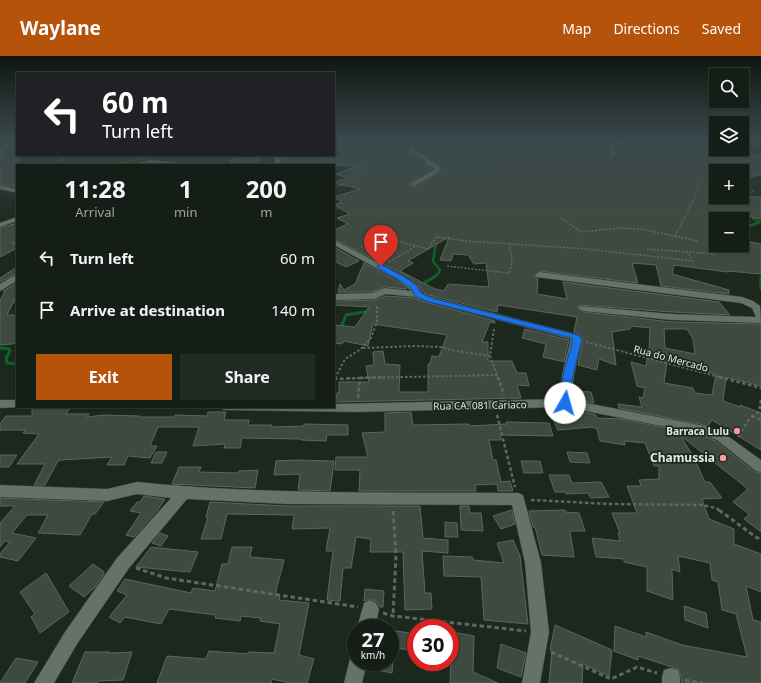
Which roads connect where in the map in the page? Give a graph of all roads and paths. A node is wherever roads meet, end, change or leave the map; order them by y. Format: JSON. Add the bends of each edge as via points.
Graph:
{"nodes":[{"id":1,"x":436,"y":167,"type":"edge"},
{"id":2,"x":353,"y":168,"type":"edge"},
{"id":3,"x":694,"y":179,"type":"dead end"},
{"id":4,"x":414,"y":184,"type":"dead end"},
{"id":5,"x":0,"y":187,"type":"edge"},
{"id":6,"x":335,"y":188,"type":"edge"},
{"id":7,"x":16,"y":191,"type":"edge"},
{"id":8,"x":335,"y":208,"type":"edge"},
{"id":9,"x":338,"y":209,"type":"dead end"},
{"id":10,"x":561,"y":218,"type":"dead end"},
{"id":11,"x":16,"y":219,"type":"edge"},
{"id":12,"x":0,"y":225,"type":"edge"},
{"id":13,"x":675,"y":236,"type":"junction"},
{"id":14,"x":698,"y":241,"type":"dead end"},
{"id":15,"x":335,"y":243,"type":"edge"},
{"id":16,"x":509,"y":244,"type":"junction"},
{"id":17,"x":417,"y":246,"type":"junction"},
{"id":18,"x":647,"y":249,"type":"dead end"},
{"id":19,"x":352,"y":252,"type":"junction"},
{"id":20,"x":688,"y":252,"type":"junction"},
{"id":21,"x":717,"y":254,"type":"dead end"},
{"id":22,"x":381,"y":266,"type":"junction"},
{"id":23,"x":446,"y":266,"type":"dead end"},
{"id":24,"x":539,"y":275,"type":"dead end"},
{"id":25,"x":16,"y":278,"type":"edge"},
{"id":26,"x":0,"y":288,"type":"edge"},
{"id":27,"x":418,"y":294,"type":"junction"},
{"id":28,"x":374,"y":296,"type":"junction"},
{"id":29,"x":335,"y":297,"type":"edge"},
{"id":30,"x":583,"y":308,"type":"dead end"},
{"id":31,"x":761,"y":319,"type":"edge"},
{"id":32,"x":494,"y":329,"type":"dead end"},
{"id":33,"x":577,"y":339,"type":"junction"},
{"id":34,"x":363,"y":348,"type":"junction"},
{"id":35,"x":490,"y":356,"type":"junction"},
{"id":36,"x":497,"y":375,"type":"junction"},
{"id":37,"x":360,"y":378,"type":"junction"},
{"id":38,"x":335,"y":379,"type":"edge"},
{"id":39,"x":761,"y":388,"type":"edge"},
{"id":40,"x":761,"y":400,"type":"edge"},
{"id":41,"x":565,"y":403,"type":"junction"},
{"id":42,"x":0,"y":404,"type":"edge"},
{"id":43,"x":16,"y":404,"type":"edge"},
{"id":44,"x":500,"y":404,"type":"junction"},
{"id":45,"x":335,"y":408,"type":"edge"},
{"id":46,"x":357,"y":408,"type":"junction"},
{"id":47,"x":752,"y":416,"type":"junction"},
{"id":48,"x":761,"y":420,"type":"edge"},
{"id":49,"x":732,"y":444,"type":"junction"},
{"id":50,"x":761,"y":467,"type":"edge"},
{"id":51,"x":0,"y":491,"type":"edge"},
{"id":52,"x":184,"y":493,"type":"junction"},
{"id":53,"x":392,"y":499,"type":"junction"},
{"id":54,"x":518,"y":499,"type":"junction"},
{"id":55,"x":761,"y":538,"type":"edge"},
{"id":56,"x":124,"y":564,"type":"junction"},
{"id":57,"x":370,"y":609,"type":"junction"},
{"id":58,"x":393,"y":616,"type":"junction"},
{"id":59,"x":368,"y":619,"type":"edge"},
{"id":60,"x":539,"y":639,"type":"junction"},
{"id":61,"x":356,"y":671,"type":"edge"},
{"id":62,"x":671,"y":680,"type":"edge"},
{"id":63,"x":43,"y":683,"type":"edge"},
{"id":64,"x":353,"y":683,"type":"edge"},
{"id":65,"x":531,"y":683,"type":"edge"},
{"id":66,"x":703,"y":683,"type":"edge"}],
"edges":[{"from":1,"to":4,"type":"street","via":[[439,169]]},
{"from":2,"to":6,"type":"path","via":[[364,172],[357,175],[358,178]]},
{"from":3,"to":13,"type":"path","via":[[700,183],[697,194]]},
{"from":5,"to":7,"type":"street"},
{"from":8,"to":9,"type":"path"},
{"from":10,"to":13,"type":"path","via":[[581,232],[619,228],[641,229]]},
{"from":11,"to":12,"type":"street"},
{"from":13,"to":14,"type":"path"},
{"from":15,"to":19,"type":"street"},
{"from":16,"to":17,"type":"path","via":[[436,237],[429,249]]},
{"from":16,"to":20,"type":"path","via":[[587,249],[693,261]]},
{"from":16,"to":23,"type":"path","via":[[512,260],[508,273]]},
{"from":17,"to":19,"type":"path","via":[[387,236]]},
{"from":17,"to":22,"type":"path"},
{"from":18,"to":20,"type":"path"},
{"from":19,"to":22,"type":"street"},
{"from":20,"to":21,"type":"path"},
{"from":22,"to":27,"type":"street","via":[[414,287]]},
{"from":24,"to":31,"type":"street","via":[[742,300],[754,304]]},
{"from":25,"to":26,"type":"street"},
{"from":27,"to":28,"type":"street","via":[[385,291]]},
{"from":27,"to":33,"type":"street","via":[[429,300],[575,336]]},
{"from":28,"to":29,"type":"street"},
{"from":28,"to":34,"type":"path","via":[[378,316],[372,336]]},
{"from":30,"to":31,"type":"street","via":[[680,318]]},
{"from":32,"to":35,"type":"path"},
{"from":33,"to":39,"type":"path","name":"Rua do Mercado"},
{"from":33,"to":41,"type":"street","via":[[568,375]]},
{"from":34,"to":35,"type":"path","via":[[443,347]]},
{"from":34,"to":38,"type":"path","via":[[343,362]]},
{"from":35,"to":36,"type":"path"},
{"from":36,"to":37,"type":"path"},
{"from":36,"to":44,"type":"path"},
{"from":37,"to":38,"type":"path"},
{"from":37,"to":46,"type":"path"},
{"from":40,"to":47,"type":"path","via":[[759,412]]},
{"from":41,"to":44,"type":"street","name":"Rua CA. 081 Cariaco"},
{"from":41,"to":49,"type":"street","name":"Rua CA. 081 Cariaco","via":[[683,425],[721,437]]},
{"from":42,"to":43,"type":"street"},
{"from":44,"to":46,"type":"street","name":"Rua CA. 081 Cariaco"},
{"from":44,"to":54,"type":"path"},
{"from":45,"to":46,"type":"street","name":"Rua CA. 081 Cariaco"},
{"from":47,"to":48,"type":"path"},
{"from":47,"to":49,"type":"path"},
{"from":49,"to":50,"type":"street","name":"Rua CA. 081 Cariaco"},
{"from":51,"to":52,"type":"street","via":[[107,495],[137,488]]},
{"from":52,"to":53,"type":"street","via":[[287,498]]},
{"from":52,"to":56,"type":"street"},
{"from":53,"to":54,"type":"street"},
{"from":53,"to":58,"type":"path","via":[[396,555]]},
{"from":54,"to":55,"type":"path","via":[[702,505],[716,508],[757,538]]},
{"from":54,"to":60,"type":"street","via":[[533,563]]},
{"from":56,"to":57,"type":"path","via":[[166,578]]},
{"from":56,"to":63,"type":"street","via":[[71,638]]},
{"from":57,"to":58,"type":"path"},
{"from":57,"to":59,"type":"street"},
{"from":58,"to":60,"type":"path"},
{"from":60,"to":62,"type":"path","via":[[611,679],[636,667]]},
{"from":60,"to":65,"type":"street"},
{"from":61,"to":64,"type":"street"},
{"from":62,"to":66,"type":"path"}]}
